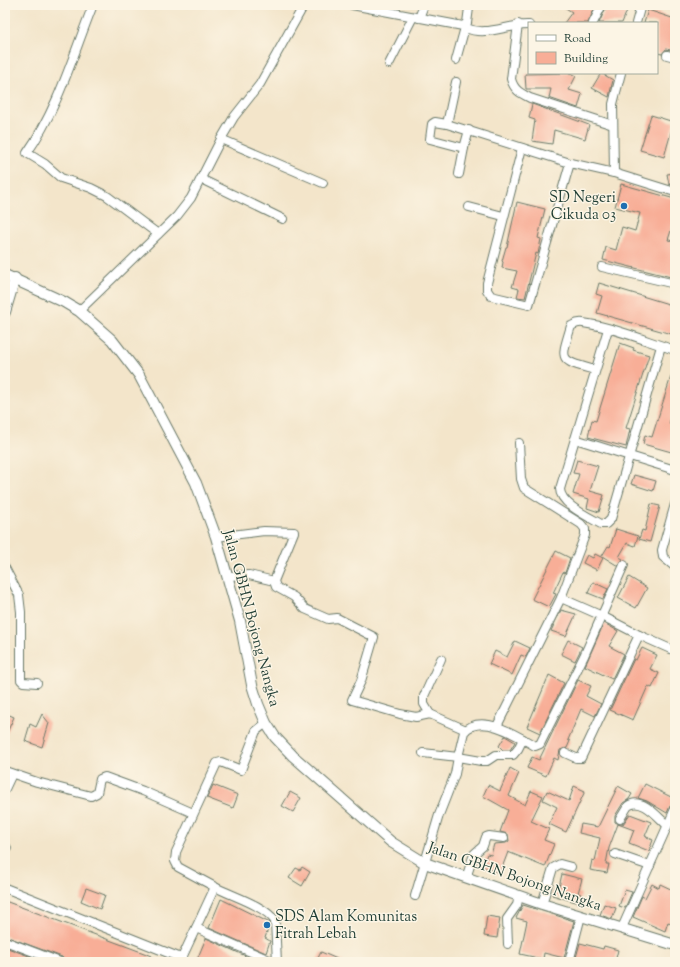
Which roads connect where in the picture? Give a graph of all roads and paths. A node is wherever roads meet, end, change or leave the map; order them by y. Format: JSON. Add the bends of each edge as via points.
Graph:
{"nodes":[{"id":1,"x":93,"y":5,"type":"edge"},
{"id":2,"x":304,"y":5,"type":"edge"},
{"id":3,"x":352,"y":5,"type":"edge"},
{"id":4,"x":424,"y":5,"type":"edge"},
{"id":5,"x":602,"y":5,"type":"edge"},
{"id":6,"x":641,"y":5,"type":"edge"},
{"id":7,"x":470,"y":8,"type":"dead end"},
{"id":8,"x":416,"y":18,"type":"junction"},
{"id":9,"x":594,"y":22,"type":"edge"},
{"id":10,"x":636,"y":22,"type":"edge"},
{"id":11,"x":518,"y":24,"type":"junction"},
{"id":12,"x":528,"y":25,"type":"edge"},
{"id":13,"x":466,"y":27,"type":"junction"},
{"id":14,"x":456,"y":60,"type":"dead end"},
{"id":15,"x":389,"y":64,"type":"dead end"},
{"id":16,"x":621,"y":74,"type":"edge"},
{"id":17,"x":456,"y":82,"type":"dead end"},
{"id":18,"x":447,"y":124,"type":"junction"},
{"id":19,"x":613,"y":125,"type":"junction"},
{"id":20,"x":470,"y":130,"type":"junction"},
{"id":21,"x":221,"y":139,"type":"junction"},
{"id":22,"x":464,"y":148,"type":"junction"},
{"id":23,"x":522,"y":148,"type":"junction"},
{"id":24,"x":570,"y":163,"type":"junction"},
{"id":25,"x":614,"y":173,"type":"junction"},
{"id":26,"x":459,"y":174,"type":"dead end"},
{"id":27,"x":201,"y":179,"type":"junction"},
{"id":28,"x":323,"y":183,"type":"dead end"},
{"id":29,"x":675,"y":192,"type":"edge"},
{"id":30,"x":469,"y":207,"type":"dead end"},
{"id":31,"x":503,"y":216,"type":"junction"},
{"id":32,"x":283,"y":219,"type":"dead end"},
{"id":33,"x":158,"y":234,"type":"junction"},
{"id":34,"x":602,"y":267,"type":"dead end"},
{"id":35,"x":8,"y":276,"type":"edge"},
{"id":36,"x":675,"y":284,"type":"edge"},
{"id":37,"x":79,"y":310,"type":"junction"},
{"id":38,"x":5,"y":312,"type":"edge"},
{"id":39,"x":608,"y":329,"type":"junction"},
{"id":40,"x":661,"y":346,"type":"junction"},
{"id":41,"x":675,"y":350,"type":"edge"},
{"id":42,"x":595,"y":370,"type":"junction"},
{"id":43,"x":575,"y":439,"type":"junction"},
{"id":44,"x":518,"y":443,"type":"dead end"},
{"id":45,"x":629,"y":456,"type":"junction"},
{"id":46,"x":675,"y":470,"type":"edge"},
{"id":47,"x":675,"y":504,"type":"edge"},
{"id":48,"x":216,"y":537,"type":"junction"},
{"id":49,"x":624,"y":565,"type":"dead end"},
{"id":50,"x":675,"y":567,"type":"edge"},
{"id":51,"x":5,"y":568,"type":"edge"},
{"id":52,"x":227,"y":576,"type":"junction"},
{"id":53,"x":274,"y":581,"type":"junction"},
{"id":54,"x":561,"y":598,"type":"junction"},
{"id":55,"x":602,"y":616,"type":"junction"},
{"id":56,"x":639,"y":635,"type":"junction"},
{"id":57,"x":675,"y":651,"type":"edge"},
{"id":58,"x":441,"y":658,"type":"dead end"},
{"id":59,"x":37,"y":684,"type":"dead end"},
{"id":60,"x":430,"y":714,"type":"junction"},
{"id":61,"x":266,"y":723,"type":"junction"},
{"id":62,"x":496,"y":726,"type":"junction"},
{"id":63,"x":466,"y":730,"type":"junction"},
{"id":64,"x":524,"y":739,"type":"junction"},
{"id":65,"x":423,"y":753,"type":"dead end"},
{"id":66,"x":565,"y":753,"type":"dead end"},
{"id":67,"x":458,"y":758,"type":"junction"},
{"id":68,"x":8,"y":772,"type":"edge"},
{"id":69,"x":5,"y":789,"type":"edge"},
{"id":70,"x":675,"y":809,"type":"edge"},
{"id":71,"x":193,"y":814,"type":"junction"},
{"id":72,"x":620,"y":819,"type":"dead end"},
{"id":73,"x":667,"y":825,"type":"junction"},
{"id":74,"x":504,"y":838,"type":"dead end"},
{"id":75,"x":615,"y":854,"type":"dead end"},
{"id":76,"x":425,"y":863,"type":"junction"},
{"id":77,"x":571,"y":866,"type":"dead end"},
{"id":78,"x":650,"y":866,"type":"junction"},
{"id":79,"x":466,"y":878,"type":"junction"},
{"id":80,"x":215,"y":887,"type":"junction"},
{"id":81,"x":5,"y":888,"type":"edge"},
{"id":82,"x":415,"y":896,"type":"dead end"},
{"id":83,"x":519,"y":896,"type":"junction"},
{"id":84,"x":542,"y":904,"type":"junction"},
{"id":85,"x":581,"y":916,"type":"junction"},
{"id":86,"x":196,"y":928,"type":"junction"},
{"id":87,"x":622,"y":928,"type":"junction"},
{"id":88,"x":5,"y":941,"type":"edge"},
{"id":89,"x":508,"y":944,"type":"dead end"},
{"id":90,"x":675,"y":945,"type":"edge"},
{"id":91,"x":181,"y":960,"type":"edge"},
{"id":92,"x":60,"y":962,"type":"edge"},
{"id":93,"x":274,"y":962,"type":"edge"},
{"id":94,"x":277,"y":962,"type":"edge"},
{"id":95,"x":569,"y":962,"type":"edge"}],
"edges":[{"from":1,"to":33,"type":"street","via":[[60,91],[38,137],[27,153],[61,178],[107,196]]},
{"from":2,"to":21,"type":"street","via":[[260,84]]},
{"from":3,"to":8,"type":"street"},
{"from":4,"to":8,"type":"street"},
{"from":5,"to":9,"type":"street"},
{"from":6,"to":10,"type":"street"},
{"from":7,"to":13,"type":"street"},
{"from":8,"to":13,"type":"street"},
{"from":8,"to":15,"type":"street"},
{"from":11,"to":12,"type":"street"},
{"from":11,"to":13,"type":"street","via":[[478,32]]},
{"from":11,"to":19,"type":"street","via":[[513,87],[530,98]]},
{"from":13,"to":14,"type":"street"},
{"from":16,"to":19,"type":"street","via":[[613,104]]},
{"from":17,"to":18,"type":"street"},
{"from":18,"to":20,"type":"street"},
{"from":18,"to":22,"type":"street","via":[[432,124],[430,139]]},
{"from":19,"to":25,"type":"street"},
{"from":20,"to":22,"type":"street"},
{"from":20,"to":23,"type":"street"},
{"from":21,"to":27,"type":"street"},
{"from":21,"to":28,"type":"street"},
{"from":22,"to":26,"type":"street"},
{"from":23,"to":24,"type":"street"},
{"from":23,"to":31,"type":"street"},
{"from":24,"to":25,"type":"street"},
{"from":24,"to":31,"type":"street","via":[[529,304],[491,296],[488,290],[487,283]]},
{"from":25,"to":29,"type":"street"},
{"from":27,"to":32,"type":"street"},
{"from":27,"to":33,"type":"street","via":[[177,216]]},
{"from":30,"to":31,"type":"street"},
{"from":33,"to":37,"type":"street"},
{"from":34,"to":36,"type":"street"},
{"from":35,"to":37,"type":"street","name":"Jalan GBHN Bojong Nangka"},
{"from":35,"to":38,"type":"street"},
{"from":37,"to":48,"type":"street","name":"Jalan GBHN Bojong Nangka","via":[[112,340],[139,375],[196,483]]},
{"from":39,"to":40,"type":"street"},
{"from":39,"to":42,"type":"street"},
{"from":39,"to":42,"type":"street","via":[[582,323],[571,326],[563,353],[564,359]]},
{"from":40,"to":41,"type":"street"},
{"from":40,"to":45,"type":"street"},
{"from":42,"to":43,"type":"street"},
{"from":43,"to":45,"type":"street"},
{"from":43,"to":45,"type":"street","via":[[560,493],[565,502],[601,524],[611,520]]},
{"from":44,"to":54,"type":"street","via":[[524,488],[585,528],[582,545]]},
{"from":45,"to":46,"type":"street"},
{"from":47,"to":50,"type":"street","via":[[662,550],[664,557]]},
{"from":48,"to":52,"type":"street","name":"Jalan GBHN Bojong Nangka"},
{"from":48,"to":53,"type":"street","via":[[264,531],[294,532]]},
{"from":49,"to":55,"type":"street"},
{"from":51,"to":59,"type":"street","via":[[19,595],[21,680]]},
{"from":52,"to":53,"type":"street","via":[[249,575]]},
{"from":52,"to":61,"type":"street","name":"Jalan GBHN Bojong Nangka","via":[[240,621],[252,686]]},
{"from":53,"to":60,"type":"street","via":[[276,587],[294,597],[305,609],[328,619],[337,618],[374,637],[361,681],[352,700],[408,716]]},
{"from":54,"to":55,"type":"street"},
{"from":54,"to":62,"type":"street"},
{"from":55,"to":56,"type":"street"},
{"from":55,"to":64,"type":"street","via":[[540,744],[534,746]]},
{"from":56,"to":57,"type":"street"},
{"from":56,"to":66,"type":"street","via":[[581,758]]},
{"from":58,"to":60,"type":"street","via":[[424,696],[424,704]]},
{"from":60,"to":63,"type":"street"},
{"from":61,"to":71,"type":"street","via":[[256,731],[241,770],[221,762],[217,763]]},
{"from":61,"to":76,"type":"street","name":"Jalan GBHN Bojong Nangka","via":[[293,756],[373,828]]},
{"from":62,"to":63,"type":"street","via":[[485,725]]},
{"from":62,"to":64,"type":"street"},
{"from":63,"to":67,"type":"street","via":[[462,736]]},
{"from":64,"to":67,"type":"street","via":[[513,755],[496,755],[486,761]]},
{"from":65,"to":67,"type":"street"},
{"from":67,"to":76,"type":"street"},
{"from":68,"to":69,"type":"street"},
{"from":68,"to":71,"type":"street","via":[[91,796],[96,793],[100,779],[105,777]]},
{"from":70,"to":73,"type":"street"},
{"from":71,"to":80,"type":"street","via":[[176,852],[175,863],[180,869]]},
{"from":72,"to":73,"type":"street","via":[[628,806],[637,803]]},
{"from":73,"to":78,"type":"street"},
{"from":74,"to":79,"type":"street","via":[[486,837],[483,846],[474,854]]},
{"from":75,"to":78,"type":"street"},
{"from":76,"to":79,"type":"street","name":"Jalan GBHN Bojong Nangka"},
{"from":76,"to":82,"type":"street"},
{"from":77,"to":84,"type":"street","via":[[560,864],[553,868]]},
{"from":78,"to":87,"type":"street"},
{"from":79,"to":83,"type":"street","name":"Jalan GBHN Bojong Nangka"},
{"from":80,"to":86,"type":"street"},
{"from":80,"to":94,"type":"street","via":[[272,916],[275,921]]},
{"from":81,"to":91,"type":"street"},
{"from":83,"to":84,"type":"street","name":"Jalan GBHN Bojong Nangka"},
{"from":83,"to":89,"type":"street","via":[[517,905],[507,919]]},
{"from":84,"to":85,"type":"street","name":"Jalan GBHN Bojong Nangka"},
{"from":85,"to":87,"type":"street","name":"Jalan GBHN Bojong Nangka"},
{"from":85,"to":95,"type":"street"},
{"from":86,"to":91,"type":"street"},
{"from":86,"to":93,"type":"street"},
{"from":87,"to":90,"type":"street","name":"Jalan GBHN Bojong Nangka"},
{"from":88,"to":92,"type":"street"}]}
